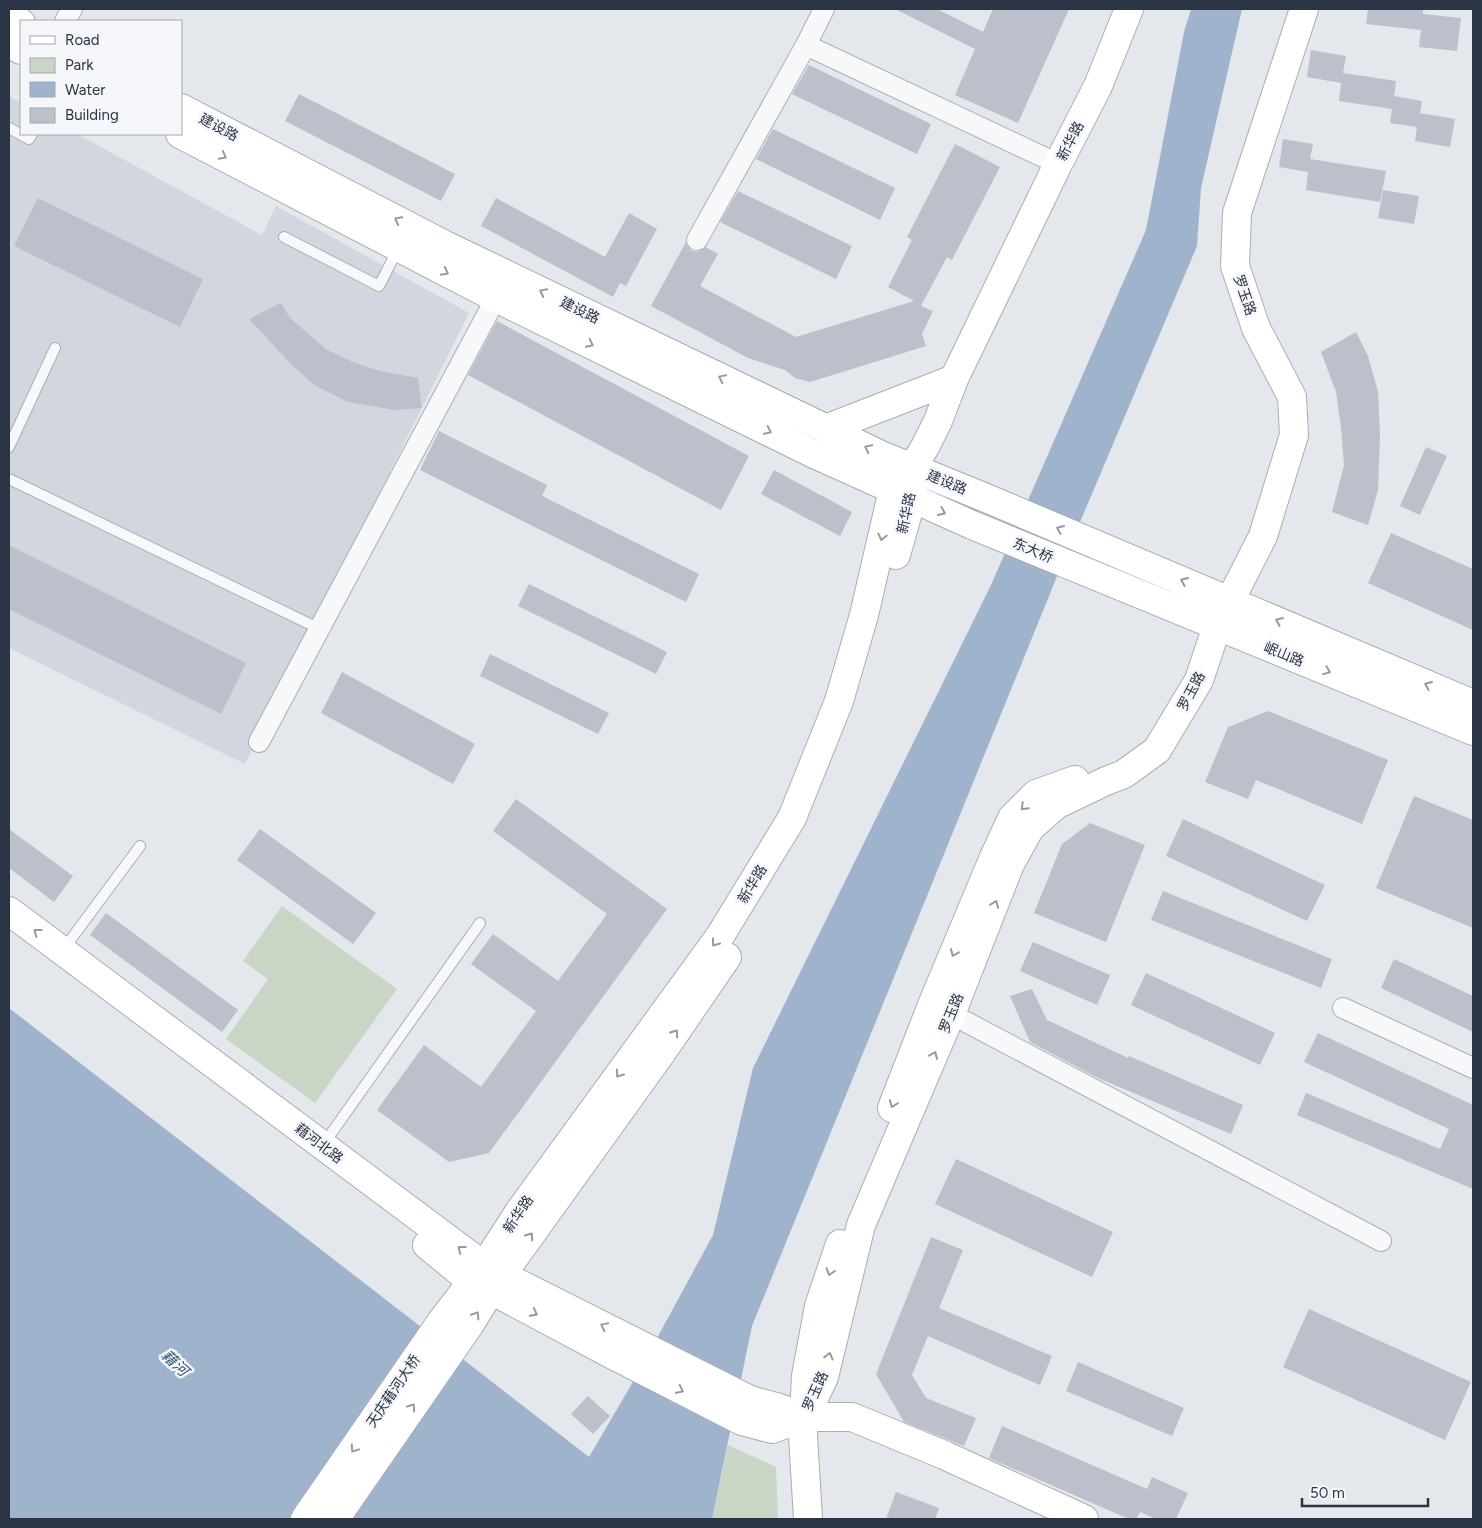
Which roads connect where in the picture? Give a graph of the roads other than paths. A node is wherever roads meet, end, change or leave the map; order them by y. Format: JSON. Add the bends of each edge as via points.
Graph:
{"nodes":[{"id":1,"x":72,"y":9,"type":"edge"},
{"id":2,"x":824,"y":9,"type":"edge"},
{"id":3,"x":1129,"y":9,"type":"edge"},
{"id":4,"x":1304,"y":9,"type":"edge"},
{"id":5,"x":9,"y":15,"type":"edge"},
{"id":6,"x":65,"y":20,"type":"edge"},
{"id":7,"x":20,"y":22,"type":"edge"},
{"id":8,"x":9,"y":43,"type":"edge"},
{"id":9,"x":806,"y":45,"type":"junction"},
{"id":10,"x":20,"y":49,"type":"edge"},
{"id":11,"x":182,"y":109,"type":"edge"},
{"id":12,"x":9,"y":128,"type":"edge"},
{"id":13,"x":20,"y":134,"type":"edge"},
{"id":14,"x":22,"y":135,"type":"edge"},
{"id":15,"x":31,"y":135,"type":"edge"},
{"id":16,"x":182,"y":135,"type":"edge"},
{"id":17,"x":1058,"y":164,"type":"junction"},
{"id":18,"x":284,"y":237,"type":"dead end"},
{"id":19,"x":697,"y":240,"type":"dead end"},
{"id":20,"x":399,"y":248,"type":"junction"},
{"id":21,"x":496,"y":298,"type":"junction"},
{"id":22,"x":55,"y":348,"type":"dead end"},
{"id":23,"x":954,"y":378,"type":"junction"},
{"id":24,"x":828,"y":428,"type":"junction"},
{"id":25,"x":9,"y":447,"type":"edge"},
{"id":26,"x":912,"y":468,"type":"junction"},
{"id":27,"x":9,"y":479,"type":"edge"},
{"id":28,"x":903,"y":494,"type":"junction"},
{"id":29,"x":972,"y":525,"type":"joint"},
{"id":30,"x":1105,"y":548,"type":"joint"},
{"id":31,"x":1094,"y":576,"type":"joint"},
{"id":32,"x":1229,"y":600,"type":"junction"},
{"id":33,"x":1217,"y":626,"type":"junction"},
{"id":34,"x":320,"y":629,"type":"junction"},
{"id":35,"x":1473,"y":704,"type":"edge"},
{"id":36,"x":1473,"y":731,"type":"edge"},
{"id":37,"x":259,"y":742,"type":"dead end"},
{"id":38,"x":140,"y":846,"type":"dead end"},
{"id":39,"x":9,"y":911,"type":"edge"},
{"id":40,"x":480,"y":923,"type":"dead end"},
{"id":41,"x":9,"y":933,"type":"edge"},
{"id":42,"x":62,"y":951,"type":"junction"},
{"id":43,"x":1343,"y":1008,"type":"dead end"},
{"id":44,"x":951,"y":1014,"type":"junction"},
{"id":45,"x":1473,"y":1068,"type":"edge"},
{"id":46,"x":323,"y":1146,"type":"junction"},
{"id":47,"x":1381,"y":1241,"type":"dead end"},
{"id":48,"x":487,"y":1279,"type":"junction"},
{"id":49,"x":450,"y":1330,"type":"junction"},
{"id":50,"x":805,"y":1417,"type":"junction"},
{"id":51,"x":305,"y":1519,"type":"edge"},
{"id":52,"x":335,"y":1519,"type":"edge"},
{"id":53,"x":808,"y":1519,"type":"edge"},
{"id":54,"x":1084,"y":1519,"type":"edge"}],
"edges":[{"from":1,"to":6,"type":"street"},
{"from":2,"to":9,"type":"street"},
{"from":3,"to":17,"type":"main road","name":"新华路","via":[[1098,86]]},
{"from":4,"to":32,"type":"main road","name":"罗玉路","via":[[1237,213],[1235,266],[1256,328],[1292,397],[1294,435],[1263,536]]},
{"from":5,"to":7,"type":"main road"},
{"from":8,"to":10,"type":"main road"},
{"from":9,"to":17,"type":"street"},
{"from":9,"to":19,"type":"street"},
{"from":24,"to":11,"type":"main road","name":"建设路","one_way":true,"via":[[445,245]]},
{"from":12,"to":13,"type":"lane"},
{"from":14,"to":15,"type":"lane","via":[[29,139]]},
{"from":16,"to":20,"type":"main road","name":"建设路","one_way":true},
{"from":17,"to":23,"type":"main road","name":"新华路"},
{"from":18,"to":20,"type":"lane","via":[[378,286]]},
{"from":20,"to":21,"type":"main road","name":"建设路","one_way":true},
{"from":21,"to":28,"type":"main road","name":"建设路","one_way":true,"via":[[812,453]]},
{"from":21,"to":34,"type":"street"},
{"from":22,"to":25,"type":"lane"},
{"from":23,"to":24,"type":"main road"},
{"from":23,"to":26,"type":"main road","name":"新华路","via":[[938,420]]},
{"from":26,"to":24,"type":"main road","name":"建设路","one_way":true},
{"from":26,"to":28,"type":"main road","name":"新华路"},
{"from":30,"to":26,"type":"main road","name":"建设路","one_way":true},
{"from":27,"to":34,"type":"lane"},
{"from":28,"to":29,"type":"main road","name":"建设路","one_way":true},
{"from":28,"to":48,"type":"main road","name":"新华路","via":[[839,701],[792,818],[720,936],[519,1212]]},
{"from":29,"to":31,"type":"main road","name":"东大桥"},
{"from":32,"to":30,"type":"main road","name":"岷山路","one_way":true},
{"from":31,"to":33,"type":"main road","name":"岷山路"},
{"from":32,"to":33,"type":"main road","name":"罗玉路"},
{"from":35,"to":32,"type":"main road","name":"岷山路","one_way":true},
{"from":33,"to":36,"type":"main road","name":"岷山路","one_way":true},
{"from":44,"to":33,"type":"main road","name":"罗玉路","one_way":true,"via":[[1010,864],[1030,828],[1056,805],[1124,774],[1157,750],[1200,680]]},
{"from":33,"to":50,"type":"main road","name":"罗玉路","one_way":true,"via":[[1194,657],[1165,711],[1140,746],[1104,771],[1036,794],[1012,818],[932,1005],[848,1220],[819,1306],[806,1376]]},
{"from":34,"to":37,"type":"street"},
{"from":38,"to":42,"type":"lane"},
{"from":42,"to":39,"type":"main road","name":"藉河北路","one_way":true},
{"from":40,"to":46,"type":"lane"},
{"from":41,"to":48,"type":"main road","name":"藉河北路","via":[[413,1233]]},
{"from":42,"to":46,"type":"main road","name":"藉河北路"},
{"from":43,"to":45,"type":"street"},
{"from":44,"to":47,"type":"street"},
{"from":50,"to":44,"type":"main road","name":"罗玉路","one_way":true,"via":[[824,1377],[861,1225]]},
{"from":48,"to":46,"type":"main road","name":"藉河北路","one_way":true},
{"from":48,"to":49,"type":"main road","name":"天庆藉河大桥"},
{"from":48,"to":50,"type":"main road","name":"藉河北路","via":[[746,1411]]},
{"from":49,"to":51,"type":"main road","name":"天庆藉河大桥","one_way":true},
{"from":52,"to":49,"type":"main road","name":"天庆藉河大桥","one_way":true},
{"from":50,"to":53,"type":"main road","via":[[803,1436]]},
{"from":50,"to":54,"type":"main road","name":"藉河北路","via":[[852,1418],[944,1455]]}]}
